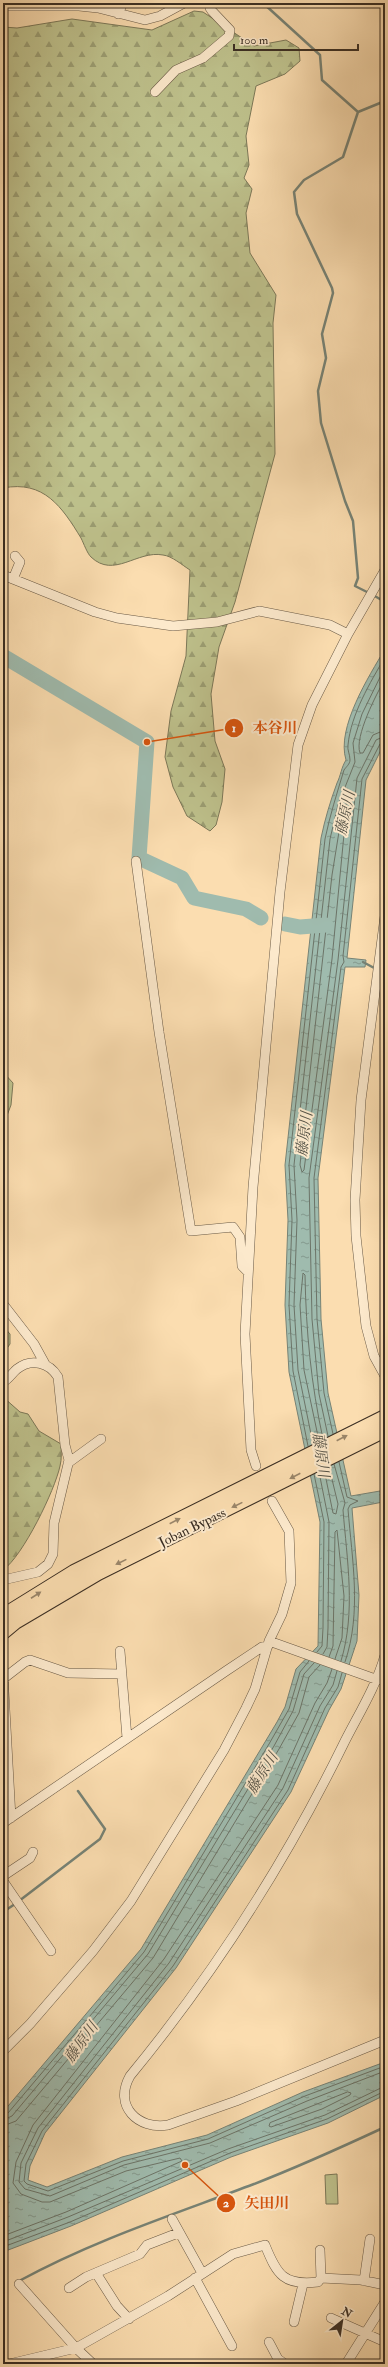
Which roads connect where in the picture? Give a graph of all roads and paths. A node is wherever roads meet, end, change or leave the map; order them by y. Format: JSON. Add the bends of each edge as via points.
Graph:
{"nodes":[{"id":1,"x":123,"y":3,"type":"edge"},
{"id":2,"x":165,"y":3,"type":"edge"},
{"id":3,"x":184,"y":3,"type":"edge"},
{"id":4,"x":213,"y":3,"type":"edge"},
{"id":5,"x":37,"y":4,"type":"edge"},
{"id":6,"x":80,"y":4,"type":"edge"},
{"id":7,"x":3,"y":6,"type":"edge"},
{"id":8,"x":118,"y":14,"type":"junction"},
{"id":9,"x":163,"y":14,"type":"junction"},
{"id":10,"x":155,"y":92,"type":"dead end"},
{"id":11,"x":15,"y":556,"type":"dead end"},
{"id":12,"x":385,"y":570,"type":"edge"},
{"id":13,"x":3,"y":575,"type":"edge"},
{"id":14,"x":13,"y":579,"type":"junction"},
{"id":15,"x":348,"y":634,"type":"junction"},
{"id":16,"x":136,"y":861,"type":"dead end"},
{"id":17,"x":385,"y":916,"type":"edge"},
{"id":18,"x":248,"y":1272,"type":"junction"},
{"id":19,"x":3,"y":1304,"type":"edge"},
{"id":20,"x":45,"y":1364,"type":"junction"},
{"id":21,"x":385,"y":1376,"type":"edge"},
{"id":22,"x":3,"y":1382,"type":"edge"},
{"id":23,"x":382,"y":1425,"type":"edge"},
{"id":24,"x":101,"y":1439,"type":"dead end"},
{"id":25,"x":68,"y":1463,"type":"junction"},
{"id":26,"x":256,"y":1466,"type":"dead end"},
{"id":27,"x":271,"y":1488,"type":"junction"},
{"id":28,"x":3,"y":1580,"type":"edge"},
{"id":29,"x":5,"y":1612,"type":"edge"},
{"id":30,"x":3,"y":1632,"type":"edge"},
{"id":31,"x":268,"y":1643,"type":"junction"},
{"id":32,"x":120,"y":1651,"type":"dead end"},
{"id":33,"x":385,"y":1655,"type":"edge"},
{"id":34,"x":3,"y":1673,"type":"edge"},
{"id":35,"x":122,"y":1674,"type":"junction"},
{"id":36,"x":3,"y":1679,"type":"edge"},
{"id":37,"x":378,"y":1680,"type":"junction"},
{"id":38,"x":128,"y":1738,"type":"junction"},
{"id":39,"x":7,"y":1820,"type":"edge"},
{"id":40,"x":33,"y":1852,"type":"dead end"},
{"id":41,"x":3,"y":1876,"type":"edge"},
{"id":42,"x":3,"y":1881,"type":"edge"},
{"id":43,"x":51,"y":1951,"type":"dead end"},
{"id":44,"x":385,"y":2040,"type":"edge"},
{"id":45,"x":3,"y":2051,"type":"edge"},
{"id":46,"x":172,"y":2219,"type":"dead end"},
{"id":47,"x":178,"y":2233,"type":"junction"},
{"id":48,"x":370,"y":2239,"type":"dead end"},
{"id":49,"x":320,"y":2250,"type":"dead end"},
{"id":50,"x":96,"y":2273,"type":"junction"},
{"id":51,"x":199,"y":2276,"type":"junction"},
{"id":52,"x":321,"y":2278,"type":"junction"},
{"id":53,"x":364,"y":2280,"type":"junction"},
{"id":54,"x":19,"y":2284,"type":"dead end"},
{"id":55,"x":304,"y":2284,"type":"junction"},
{"id":56,"x":385,"y":2285,"type":"edge"},
{"id":57,"x":69,"y":2288,"type":"dead end"},
{"id":58,"x":385,"y":2302,"type":"edge"},
{"id":59,"x":129,"y":2318,"type":"junction"},
{"id":60,"x":331,"y":2318,"type":"dead end"},
{"id":61,"x":294,"y":2322,"type":"dead end"},
{"id":62,"x":366,"y":2332,"type":"junction"},
{"id":63,"x":269,"y":2342,"type":"dead end"},
{"id":64,"x":385,"y":2342,"type":"edge"},
{"id":65,"x":232,"y":2346,"type":"dead end"},
{"id":66,"x":76,"y":2348,"type":"junction"},
{"id":67,"x":9,"y":2364,"type":"edge"},
{"id":68,"x":93,"y":2364,"type":"edge"},
{"id":69,"x":285,"y":2364,"type":"edge"},
{"id":70,"x":346,"y":2364,"type":"edge"}],
"edges":[{"from":1,"to":8,"type":"street"},
{"from":2,"to":9,"type":"street"},
{"from":3,"to":9,"type":"street"},
{"from":4,"to":10,"type":"street","via":[[210,8],[230,30],[229,36],[203,58],[176,70]]},
{"from":5,"to":6,"type":"street"},
{"from":5,"to":7,"type":"street"},
{"from":6,"to":8,"type":"street"},
{"from":8,"to":9,"type":"street","via":[[145,20]]},
{"from":11,"to":14,"type":"street","via":[[20,562]]},
{"from":12,"to":15,"type":"street"},
{"from":13,"to":14,"type":"street"},
{"from":14,"to":15,"type":"street","via":[[95,612],[117,618],[173,626],[217,622],[259,611],[330,625]]},
{"from":15,"to":18,"type":"street","via":[[312,705],[298,745],[280,900],[253,1187]]},
{"from":16,"to":18,"type":"street","via":[[159,1032],[191,1231],[233,1227],[240,1238],[242,1266]]},
{"from":17,"to":21,"type":"street","via":[[361,1100],[355,1200],[356,1236],[366,1326],[374,1356]]},
{"from":18,"to":26,"type":"street","via":[[245,1334],[250,1450]]},
{"from":19,"to":20,"type":"street","via":[[34,1344]]},
{"from":20,"to":22,"type":"street","via":[[25,1364]]},
{"from":20,"to":25,"type":"street","via":[[55,1371],[58,1377]]},
{"from":23,"to":27,"type":"highway","name":"Joban Bypass"},
{"from":24,"to":25,"type":"street"},
{"from":25,"to":28,"type":"street","via":[[54,1523],[51,1558],[38,1572]]},
{"from":29,"to":27,"type":"highway","name":"Joban Bypass","one_way":true,"via":[[74,1572]]},
{"from":27,"to":30,"type":"highway","name":"Joban Bypass","one_way":true,"via":[[98,1573],[15,1622]]},
{"from":27,"to":31,"type":"street","via":[[289,1531],[292,1571],[286,1602]]},
{"from":31,"to":37,"type":"street"},
{"from":31,"to":38,"type":"street"},
{"from":31,"to":45,"type":"street","via":[[255,1689],[224,1750],[142,1884],[94,1951]]},
{"from":32,"to":35,"type":"street"},
{"from":33,"to":37,"type":"street"},
{"from":34,"to":36,"type":"street"},
{"from":35,"to":36,"type":"street","via":[[68,1673],[30,1660]]},
{"from":35,"to":38,"type":"street"},
{"from":36,"to":39,"type":"street"},
{"from":37,"to":44,"type":"street","via":[[327,1778],[220,1957],[130,2076],[126,2083],[127,2109],[141,2123],[157,2127],[168,2125],[236,2101]]},
{"from":38,"to":39,"type":"street"},
{"from":40,"to":41,"type":"street","via":[[30,1858]]},
{"from":42,"to":43,"type":"street"},
{"from":46,"to":47,"type":"street"},
{"from":47,"to":50,"type":"street","via":[[147,2245],[140,2254]]},
{"from":47,"to":51,"type":"street"},
{"from":48,"to":53,"type":"street"},
{"from":49,"to":52,"type":"street"},
{"from":50,"to":57,"type":"street"},
{"from":50,"to":59,"type":"street","via":[[117,2306]]},
{"from":51,"to":55,"type":"street","via":[[233,2254],[265,2245],[272,2263],[281,2276],[289,2281]]},
{"from":51,"to":59,"type":"street"},
{"from":51,"to":65,"type":"street"},
{"from":52,"to":53,"type":"street"},
{"from":52,"to":55,"type":"street","via":[[318,2282]]},
{"from":53,"to":56,"type":"street"},
{"from":54,"to":66,"type":"street"},
{"from":55,"to":61,"type":"street"},
{"from":58,"to":62,"type":"street"},
{"from":59,"to":66,"type":"street"},
{"from":60,"to":62,"type":"street"},
{"from":62,"to":64,"type":"street"},
{"from":62,"to":70,"type":"street"},
{"from":63,"to":69,"type":"street","via":[[278,2359]]},
{"from":66,"to":67,"type":"street"},
{"from":66,"to":68,"type":"street"}]}
